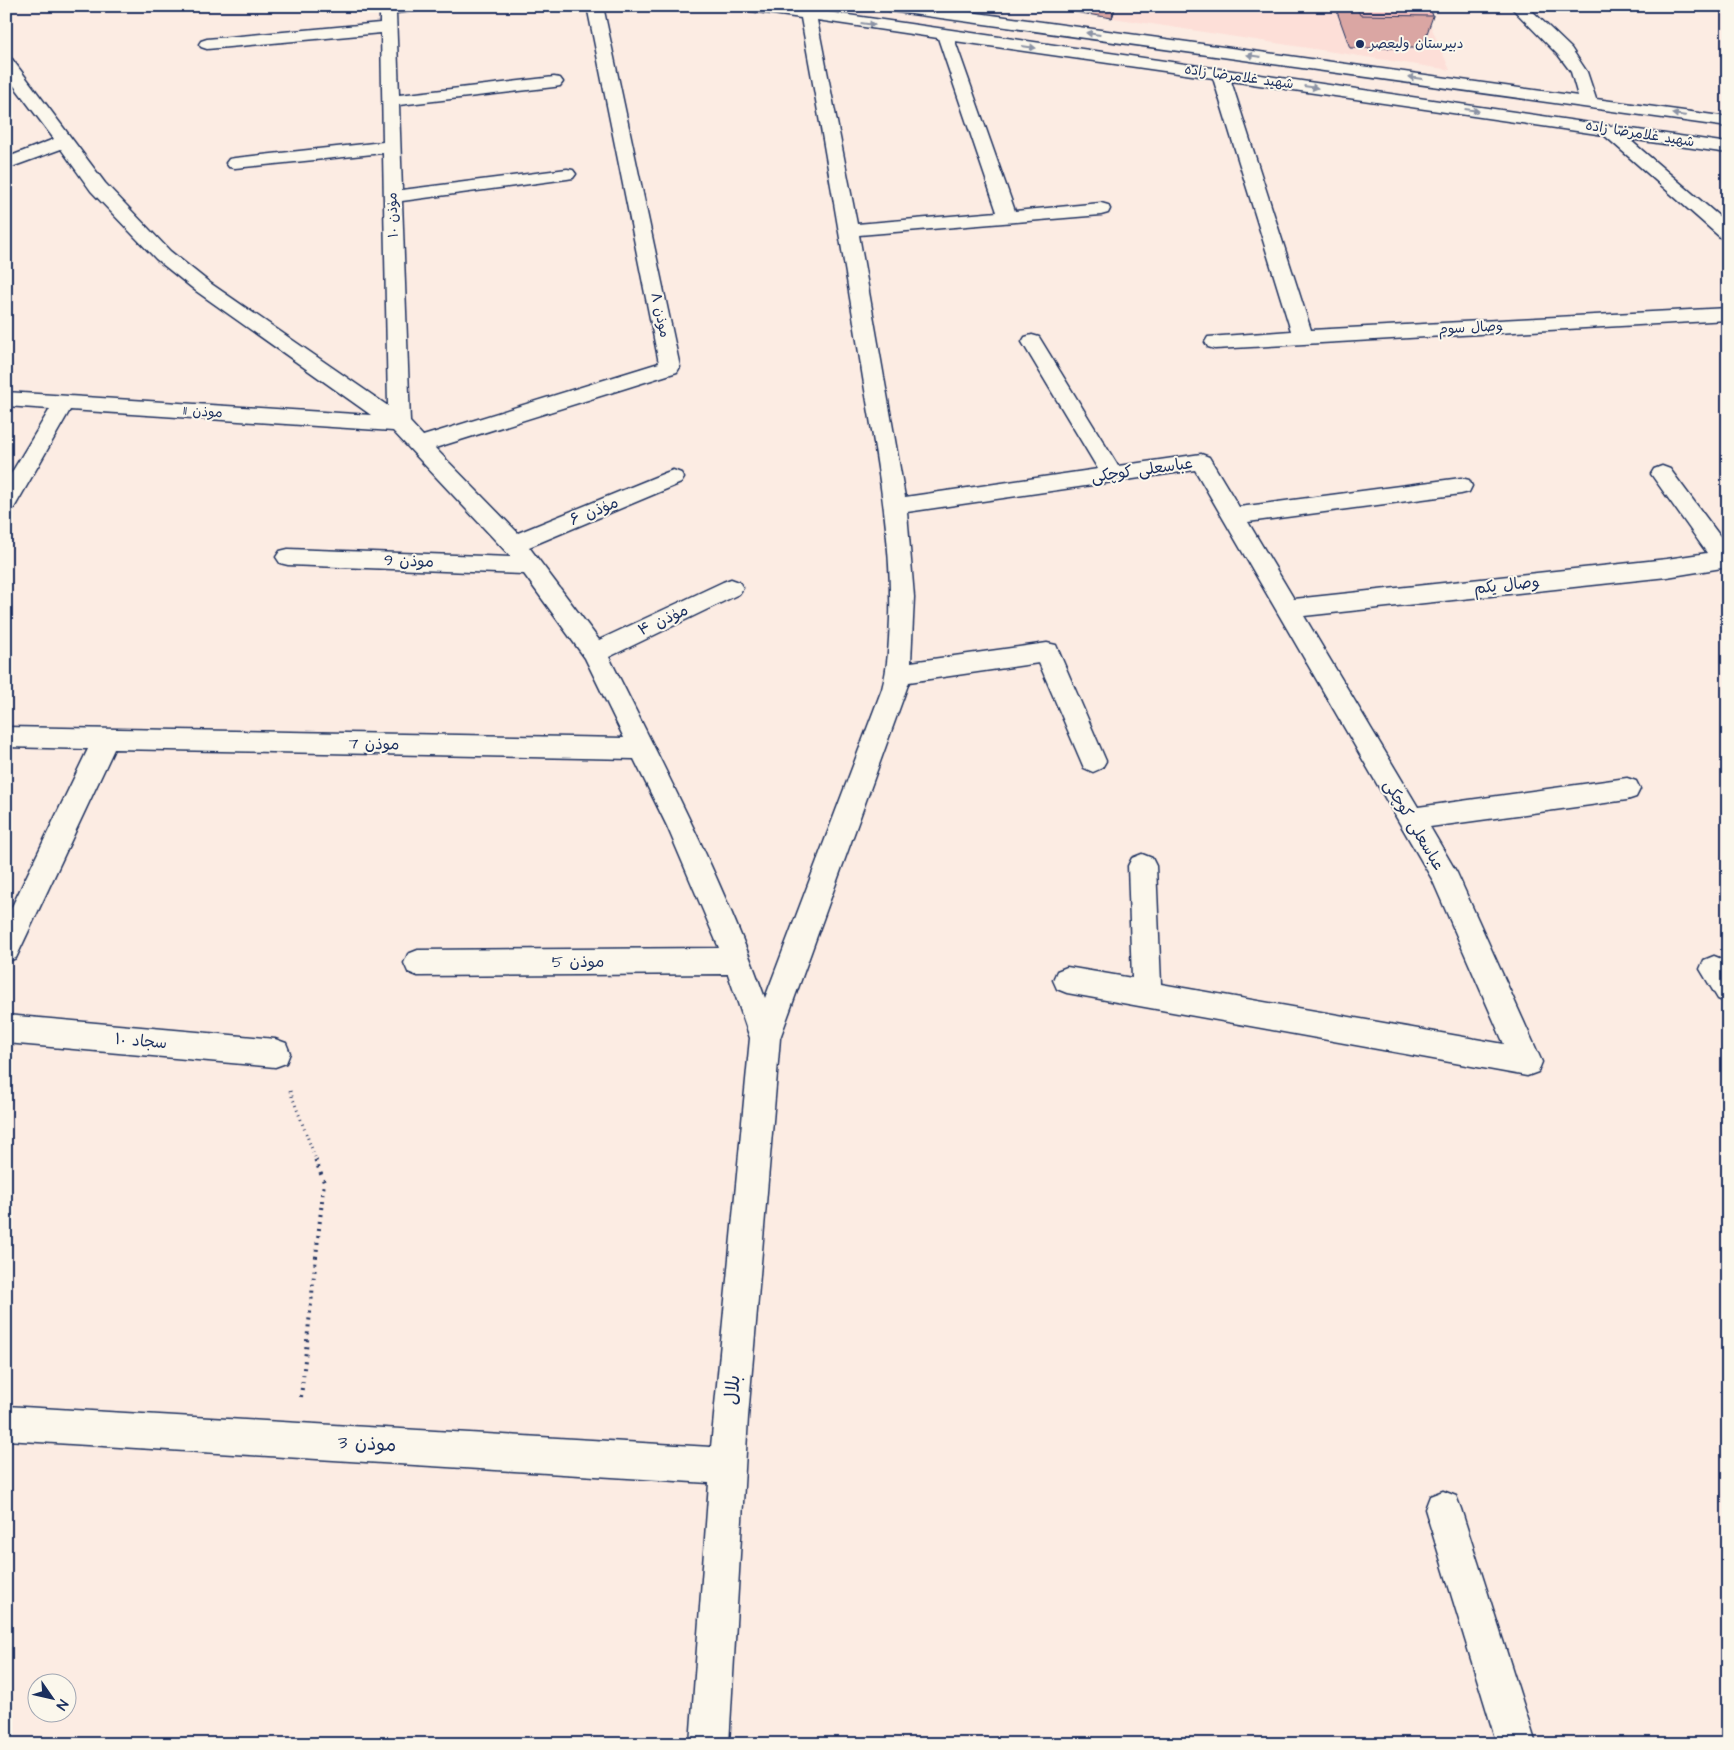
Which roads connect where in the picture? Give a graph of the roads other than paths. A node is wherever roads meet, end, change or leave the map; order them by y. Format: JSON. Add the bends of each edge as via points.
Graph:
{"nodes":[{"id":1,"x":426,"y":6,"type":"edge"},
{"id":2,"x":595,"y":6,"type":"edge"},
{"id":3,"x":751,"y":6,"type":"edge"},
{"id":4,"x":890,"y":6,"type":"edge"},
{"id":5,"x":1518,"y":6,"type":"edge"},
{"id":6,"x":388,"y":14,"type":"edge"},
{"id":7,"x":808,"y":15,"type":"junction"},
{"id":8,"x":945,"y":35,"type":"junction"},
{"id":9,"x":207,"y":44,"type":"dead end"},
{"id":10,"x":6,"y":63,"type":"edge"},
{"id":11,"x":1220,"y":74,"type":"junction"},
{"id":12,"x":554,"y":82,"type":"dead end"},
{"id":13,"x":13,"y":85,"type":"edge"},
{"id":14,"x":390,"y":101,"type":"junction"},
{"id":15,"x":1588,"y":101,"type":"junction"},
{"id":16,"x":1728,"y":122,"type":"edge"},
{"id":17,"x":1607,"y":129,"type":"junction"},
{"id":18,"x":63,"y":142,"type":"junction"},
{"id":19,"x":391,"y":147,"type":"junction"},
{"id":20,"x":1728,"y":148,"type":"edge"},
{"id":21,"x":235,"y":163,"type":"dead end"},
{"id":22,"x":6,"y":164,"type":"edge"},
{"id":23,"x":567,"y":174,"type":"dead end"},
{"id":24,"x":393,"y":197,"type":"junction"},
{"id":25,"x":1101,"y":209,"type":"dead end"},
{"id":26,"x":1008,"y":217,"type":"junction"},
{"id":27,"x":850,"y":230,"type":"junction"},
{"id":28,"x":1728,"y":234,"type":"edge"},
{"id":29,"x":1728,"y":314,"type":"edge"},
{"id":30,"x":1303,"y":337,"type":"junction"},
{"id":31,"x":1032,"y":342,"type":"dead end"},
{"id":32,"x":1214,"y":342,"type":"dead end"},
{"id":33,"x":6,"y":378,"type":"edge"},
{"id":34,"x":16,"y":399,"type":"edge"},
{"id":35,"x":64,"y":404,"type":"junction"},
{"id":36,"x":399,"y":424,"type":"junction"},
{"id":37,"x":419,"y":445,"type":"junction"},
{"id":38,"x":1112,"y":474,"type":"junction"},
{"id":39,"x":1662,"y":474,"type":"dead end"},
{"id":40,"x":673,"y":478,"type":"dead end"},
{"id":41,"x":1461,"y":486,"type":"dead end"},
{"id":42,"x":6,"y":502,"type":"edge"},
{"id":43,"x":895,"y":506,"type":"junction"},
{"id":44,"x":1231,"y":516,"type":"junction"},
{"id":45,"x":514,"y":544,"type":"junction"},
{"id":46,"x":288,"y":557,"type":"dead end"},
{"id":47,"x":1726,"y":559,"type":"edge"},
{"id":48,"x":531,"y":566,"type":"junction"},
{"id":49,"x":731,"y":588,"type":"dead end"},
{"id":50,"x":1286,"y":609,"type":"junction"},
{"id":51,"x":595,"y":653,"type":"junction"},
{"id":52,"x":898,"y":674,"type":"junction"},
{"id":53,"x":6,"y":737,"type":"edge"},
{"id":54,"x":106,"y":739,"type":"junction"},
{"id":55,"x":641,"y":749,"type":"junction"},
{"id":56,"x":1092,"y":761,"type":"dead end"},
{"id":57,"x":1627,"y":790,"type":"dead end"},
{"id":58,"x":1411,"y":819,"type":"junction"},
{"id":59,"x":1142,"y":866,"type":"dead end"},
{"id":60,"x":6,"y":950,"type":"edge"},
{"id":61,"x":738,"y":961,"type":"junction"},
{"id":62,"x":418,"y":963,"type":"dead end"},
{"id":63,"x":1067,"y":980,"type":"dead end"},
{"id":64,"x":1148,"y":994,"type":"junction"},
{"id":65,"x":6,"y":1029,"type":"edge"},
{"id":66,"x":765,"y":1038,"type":"junction"},
{"id":67,"x":275,"y":1053,"type":"road end"},
{"id":68,"x":6,"y":1423,"type":"edge"},
{"id":69,"x":727,"y":1466,"type":"junction"},
{"id":70,"x":1443,"y":1509,"type":"dead end"},
{"id":71,"x":709,"y":1744,"type":"edge"},
{"id":72,"x":1517,"y":1744,"type":"edge"}],
"edges":[{"from":1,"to":6,"type":"street"},
{"from":2,"to":37,"type":"street","name":"موذن ۸","via":[[670,367]]},
{"from":3,"to":7,"type":"street","name":"شهید غلامرضا زاده"},
{"from":15,"to":4,"type":"street","name":"شهید غلامرضا زاده","one_way":true},
{"from":5,"to":15,"type":"street","via":[[1565,52],[1579,72]]},
{"from":6,"to":9,"type":"street"},
{"from":6,"to":14,"type":"street","name":"موٰذن ۱۰"},
{"from":7,"to":8,"type":"street","name":"شهید غلامرضا زاده","one_way":true},
{"from":7,"to":27,"type":"street"},
{"from":8,"to":11,"type":"street","name":"شهید غلامرضا زاده","one_way":true},
{"from":8,"to":26,"type":"street"},
{"from":10,"to":13,"type":"street"},
{"from":11,"to":17,"type":"street","name":"شهید غلامرضا زاده","one_way":true},
{"from":11,"to":30,"type":"street"},
{"from":12,"to":14,"type":"street"},
{"from":13,"to":18,"type":"street"},
{"from":14,"to":19,"type":"street","name":"موٰذن ۱۰"},
{"from":16,"to":15,"type":"street","name":"شهید غلامرضا زاده","one_way":true},
{"from":17,"to":20,"type":"street","name":"شهید غلامرضا زاده"},
{"from":17,"to":28,"type":"street"},
{"from":18,"to":22,"type":"street"},
{"from":18,"to":36,"type":"street","via":[[98,187],[163,255],[203,287]]},
{"from":19,"to":21,"type":"street"},
{"from":19,"to":24,"type":"street","name":"موٰذن ۱۰"},
{"from":23,"to":24,"type":"street"},
{"from":24,"to":36,"type":"street","name":"موٰذن ۱۰"},
{"from":25,"to":26,"type":"street"},
{"from":26,"to":27,"type":"street"},
{"from":27,"to":43,"type":"street"},
{"from":29,"to":30,"type":"street","name":"وصال سوم"},
{"from":30,"to":32,"type":"street","name":"وصال سوم"},
{"from":31,"to":38,"type":"street"},
{"from":33,"to":34,"type":"street"},
{"from":34,"to":35,"type":"street","name":"موذن 11"},
{"from":35,"to":36,"type":"street","name":"موذن 11"},
{"from":35,"to":42,"type":"street"},
{"from":36,"to":37,"type":"street"},
{"from":37,"to":45,"type":"street"},
{"from":38,"to":43,"type":"street","name":"عباسعلی کوچکی"},
{"from":38,"to":44,"type":"street","name":"عباسعلی کوچکی","via":[[1201,462]]},
{"from":39,"to":47,"type":"street"},
{"from":40,"to":45,"type":"street","name":"موٰذن ۶"},
{"from":41,"to":44,"type":"street"},
{"from":43,"to":52,"type":"street","via":[[902,562]]},
{"from":44,"to":50,"type":"street","name":"عباسعلی کوچکی"},
{"from":45,"to":48,"type":"street"},
{"from":46,"to":48,"type":"street","name":"موذن 9"},
{"from":47,"to":50,"type":"street","name":"وصال یکم"},
{"from":48,"to":51,"type":"street"},
{"from":49,"to":51,"type":"street","name":"موٰذن ۴"},
{"from":50,"to":58,"type":"street","name":"عباسعلی کوچکی"},
{"from":51,"to":55,"type":"street"},
{"from":52,"to":56,"type":"street","via":[[1047,652]]},
{"from":52,"to":66,"type":"street"},
{"from":53,"to":54,"type":"street","name":"موذن 7"},
{"from":54,"to":55,"type":"street","name":"موذن 7"},
{"from":54,"to":60,"type":"street"},
{"from":55,"to":61,"type":"street","via":[[680,826]]},
{"from":57,"to":58,"type":"street"},
{"from":58,"to":64,"type":"street","name":"عباسعلی کوچکی","via":[[1443,873],[1527,1062]]},
{"from":59,"to":64,"type":"street"},
{"from":61,"to":62,"type":"street","name":"موذن 5"},
{"from":61,"to":66,"type":"street"},
{"from":63,"to":64,"type":"street","name":"عباسعلی کوچکی"},
{"from":65,"to":67,"type":"street","name":"سجاد ۱۰"},
{"from":66,"to":69,"type":"street","name":"بلال"},
{"from":68,"to":69,"type":"street","name":"موذن 3"},
{"from":69,"to":71,"type":"street","name":"بلال"},
{"from":70,"to":72,"type":"street"}]}
